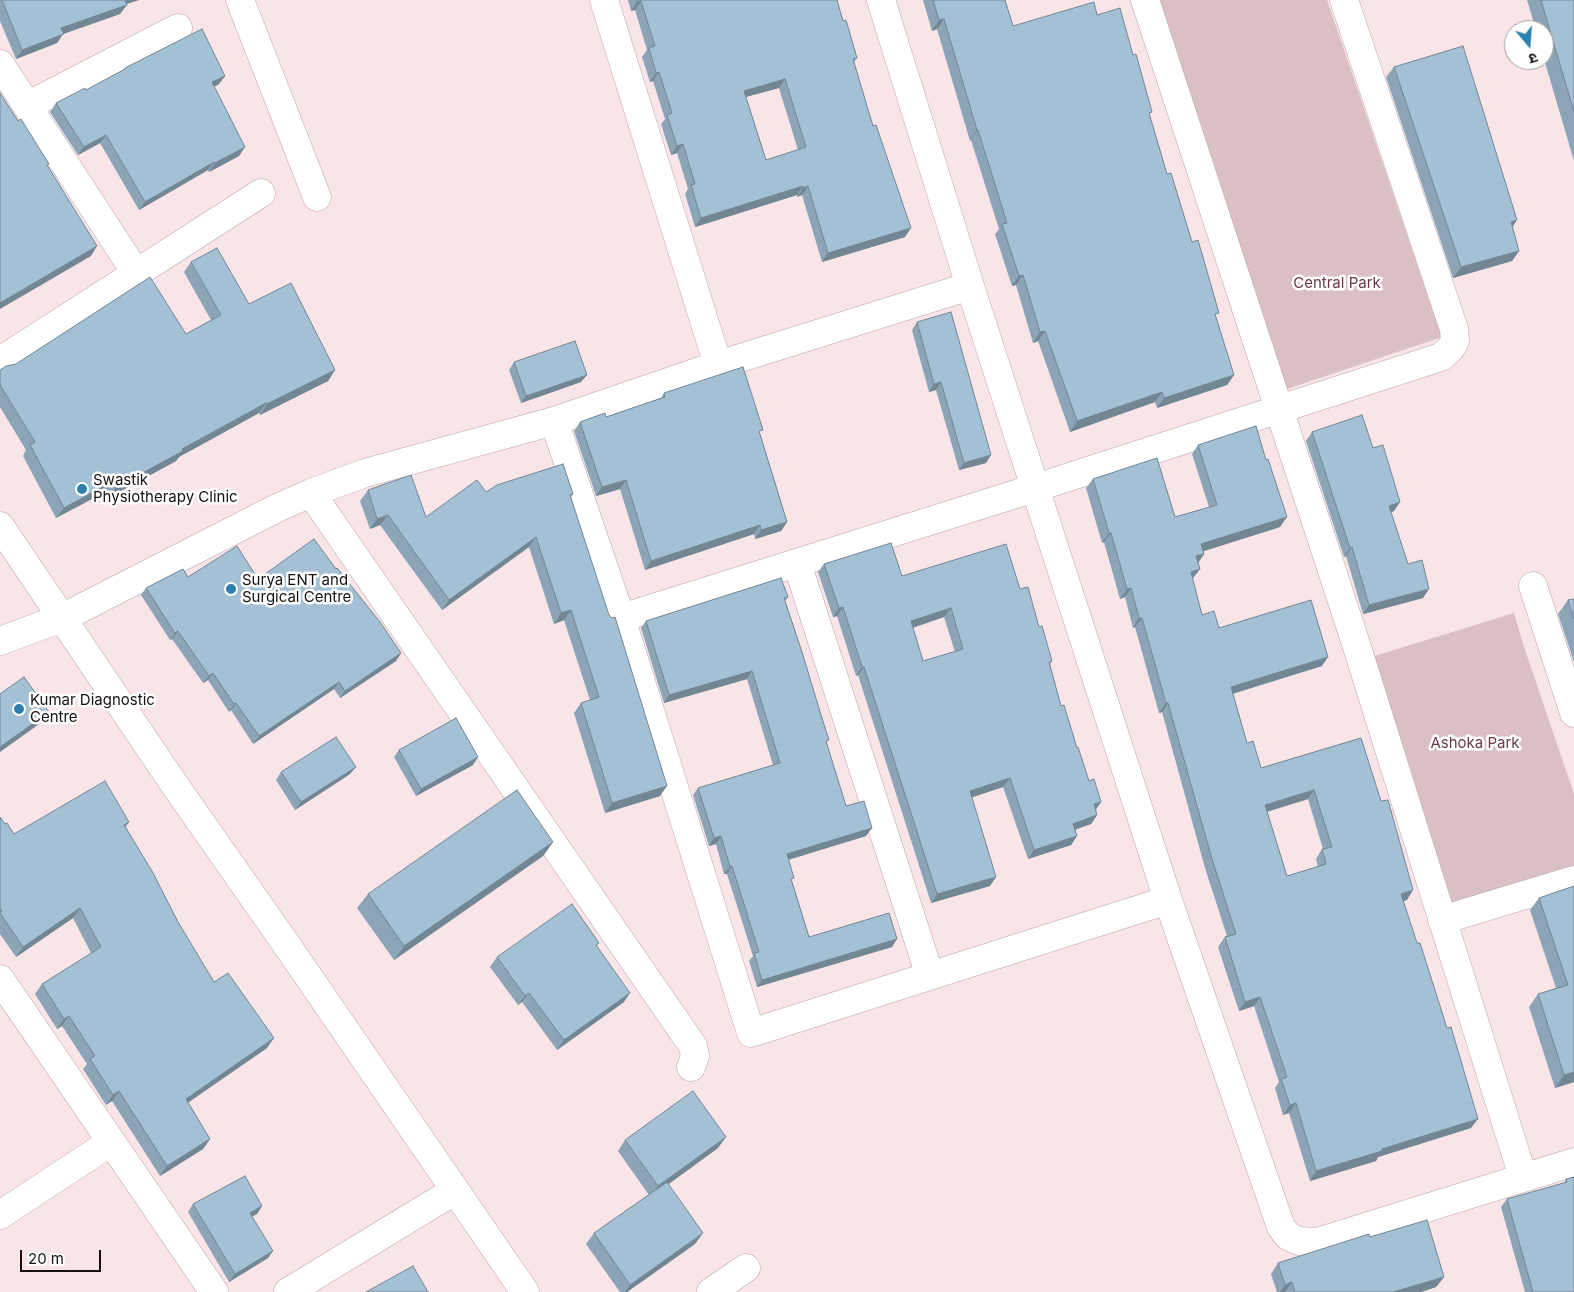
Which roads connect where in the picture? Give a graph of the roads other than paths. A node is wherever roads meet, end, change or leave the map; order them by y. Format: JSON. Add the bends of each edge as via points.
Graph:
{"nodes":[{"id":1,"x":240,"y":0,"type":"edge"},
{"id":2,"x":604,"y":0,"type":"edge"},
{"id":3,"x":881,"y":0,"type":"edge"},
{"id":4,"x":1145,"y":0,"type":"edge"},
{"id":5,"x":1344,"y":0,"type":"edge"},
{"id":6,"x":178,"y":28,"type":"dead end"},
{"id":7,"x":0,"y":64,"type":"edge"},
{"id":8,"x":27,"y":106,"type":"junction"},
{"id":9,"x":261,"y":193,"type":"dead end"},
{"id":10,"x":318,"y":197,"type":"dead end"},
{"id":11,"x":136,"y":273,"type":"junction"},
{"id":12,"x":970,"y":286,"type":"junction"},
{"id":13,"x":0,"y":361,"type":"edge"},
{"id":14,"x":718,"y":365,"type":"junction"},
{"id":15,"x":1278,"y":410,"type":"junction"},
{"id":16,"x":554,"y":421,"type":"junction"},
{"id":17,"x":1035,"y":488,"type":"junction"},
{"id":18,"x":311,"y":493,"type":"junction"},
{"id":19,"x":0,"y":526,"type":"edge"},
{"id":20,"x":797,"y":563,"type":"junction"},
{"id":21,"x":1533,"y":586,"type":"dead end"},
{"id":22,"x":62,"y":618,"type":"junction"},
{"id":23,"x":621,"y":618,"type":"junction"},
{"id":24,"x":0,"y":641,"type":"edge"},
{"id":25,"x":1574,"y":713,"type":"edge"},
{"id":26,"x":1574,"y":880,"type":"edge"},
{"id":27,"x":1168,"y":900,"type":"junction"},
{"id":28,"x":1442,"y":920,"type":"junction"},
{"id":29,"x":930,"y":976,"type":"junction"},
{"id":30,"x":5,"y":995,"type":"edge"},
{"id":31,"x":691,"y":1067,"type":"dead end"},
{"id":32,"x":111,"y":1142,"type":"junction"},
{"id":33,"x":1574,"y":1162,"type":"edge"},
{"id":34,"x":1523,"y":1177,"type":"junction"},
{"id":35,"x":454,"y":1191,"type":"junction"},
{"id":36,"x":0,"y":1214,"type":"edge"},
{"id":37,"x":746,"y":1268,"type":"dead end"},
{"id":38,"x":214,"y":1292,"type":"edge"},
{"id":39,"x":288,"y":1292,"type":"edge"},
{"id":40,"x":525,"y":1292,"type":"edge"},
{"id":41,"x":711,"y":1292,"type":"edge"}],
"edges":[{"from":1,"to":10,"type":"street"},
{"from":2,"to":14,"type":"street"},
{"from":3,"to":12,"type":"street"},
{"from":4,"to":15,"type":"street"},
{"from":5,"to":15,"type":"street","via":[[1454,329],[1455,341],[1450,350],[1430,362]]},
{"from":6,"to":8,"type":"street"},
{"from":7,"to":8,"type":"street"},
{"from":8,"to":11,"type":"street"},
{"from":9,"to":11,"type":"street"},
{"from":11,"to":13,"type":"street"},
{"from":12,"to":14,"type":"street"},
{"from":12,"to":17,"type":"street"},
{"from":14,"to":16,"type":"street"},
{"from":15,"to":17,"type":"street"},
{"from":15,"to":28,"type":"street","via":[[1358,650]]},
{"from":16,"to":18,"type":"street","via":[[365,473]]},
{"from":16,"to":23,"type":"street"},
{"from":17,"to":20,"type":"street"},
{"from":17,"to":27,"type":"street"},
{"from":18,"to":22,"type":"street"},
{"from":18,"to":31,"type":"street","via":[[693,1046],[695,1056]]},
{"from":19,"to":22,"type":"street"},
{"from":20,"to":23,"type":"street"},
{"from":20,"to":29,"type":"street"},
{"from":21,"to":25,"type":"street"},
{"from":22,"to":24,"type":"street"},
{"from":22,"to":35,"type":"street"},
{"from":23,"to":29,"type":"street","via":[[751,1032]]},
{"from":26,"to":28,"type":"street"},
{"from":27,"to":29,"type":"street"},
{"from":27,"to":34,"type":"street","via":[[1281,1227],[1288,1236],[1299,1241],[1317,1242]]},
{"from":28,"to":34,"type":"street"},
{"from":30,"to":32,"type":"street"},
{"from":32,"to":36,"type":"street"},
{"from":32,"to":38,"type":"street"},
{"from":33,"to":34,"type":"street"},
{"from":35,"to":39,"type":"street"},
{"from":35,"to":40,"type":"street"},
{"from":37,"to":41,"type":"street"}]}
